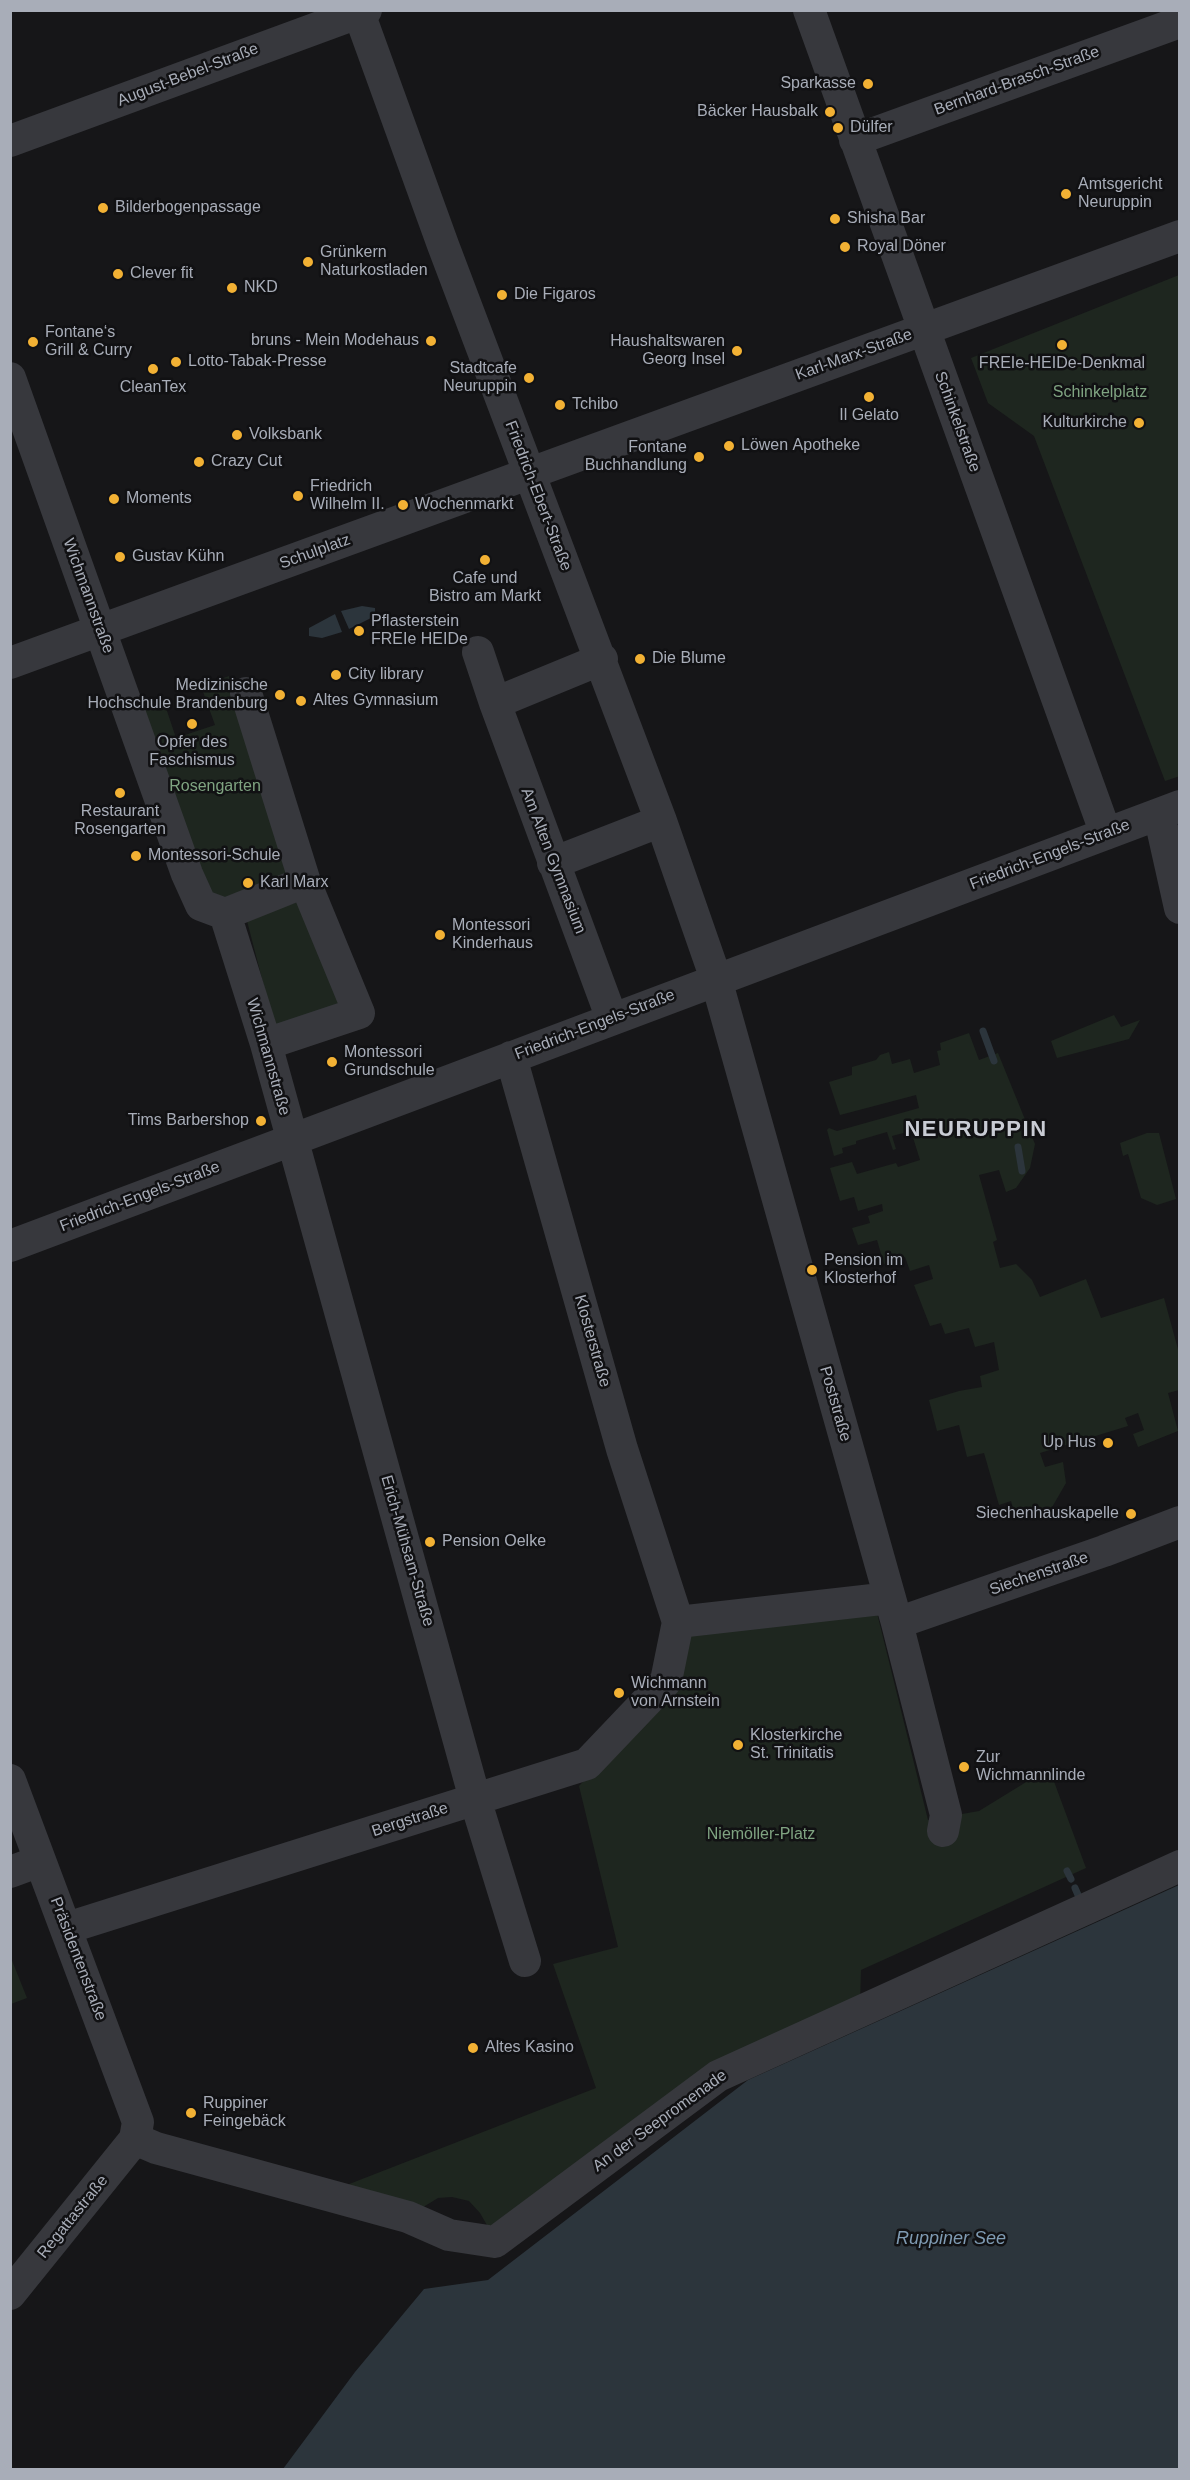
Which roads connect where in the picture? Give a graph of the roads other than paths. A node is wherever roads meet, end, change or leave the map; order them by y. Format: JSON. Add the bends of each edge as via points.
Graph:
{"nodes":[{"id":1,"x":808,"y":10,"type":"edge"},
{"id":2,"x":363,"y":12,"type":"edge"},
{"id":3,"x":1179,"y":22,"type":"edge"},
{"id":4,"x":286,"y":24,"type":"edge"},
{"id":5,"x":855,"y":140,"type":"junction"},
{"id":6,"x":10,"y":141,"type":"edge"},
{"id":7,"x":1179,"y":236,"type":"edge"},
{"id":8,"x":923,"y":330,"type":"junction"},
{"id":9,"x":10,"y":378,"type":"edge"},
{"id":10,"x":528,"y":474,"type":"junction"},
{"id":11,"x":101,"y":630,"type":"junction"},
{"id":12,"x":478,"y":652,"type":"dead end"},
{"id":13,"x":602,"y":660,"type":"junction"},
{"id":14,"x":10,"y":663,"type":"edge"},
{"id":15,"x":246,"y":693,"type":"dead end"},
{"id":16,"x":495,"y":703,"type":"junction"},
{"id":17,"x":1169,"y":810,"type":"edge"},
{"id":18,"x":661,"y":821,"type":"junction"},
{"id":19,"x":1106,"y":834,"type":"junction"},
{"id":20,"x":553,"y":863,"type":"junction"},
{"id":21,"x":305,"y":882,"type":"junction"},
{"id":22,"x":1179,"y":908,"type":"edge"},
{"id":23,"x":225,"y":914,"type":"junction"},
{"id":24,"x":716,"y":979,"type":"junction"},
{"id":25,"x":612,"y":1019,"type":"junction"},
{"id":26,"x":266,"y":1044,"type":"junction"},
{"id":27,"x":512,"y":1057,"type":"junction"},
{"id":28,"x":291,"y":1140,"type":"junction"},
{"id":29,"x":10,"y":1246,"type":"edge"},
{"id":30,"x":1179,"y":1522,"type":"edge"},
{"id":31,"x":893,"y":1610,"type":"junction"},
{"id":32,"x":678,"y":1622,"type":"junction"},
{"id":33,"x":10,"y":1780,"type":"edge"},
{"id":34,"x":475,"y":1799,"type":"junction"},
{"id":35,"x":943,"y":1831,"type":"dead end"},
{"id":36,"x":40,"y":1861,"type":"junction"},
{"id":37,"x":1179,"y":1866,"type":"edge"},
{"id":38,"x":10,"y":1872,"type":"edge"},
{"id":39,"x":67,"y":1928,"type":"junction"},
{"id":40,"x":525,"y":1961,"type":"dead end"},
{"id":41,"x":135,"y":2139,"type":"junction"},
{"id":42,"x":10,"y":2294,"type":"edge"}],
"edges":[{"from":1,"to":5,"type":"street","name":"Schinkelstraße"},
{"from":2,"to":4,"type":"street","name":"August-Bebel-Straße"},
{"from":2,"to":10,"type":"street","name":"Friedrich-Ebert-Straße"},
{"from":3,"to":5,"type":"street","name":"Bernhard-Brasch-Straße"},
{"from":4,"to":6,"type":"street","name":"August-Bebel-Straße"},
{"from":5,"to":8,"type":"street","name":"Schinkelstraße"},
{"from":7,"to":8,"type":"street","name":"Karl-Marx-Straße"},
{"from":8,"to":10,"type":"street","name":"Karl-Marx-Straße"},
{"from":8,"to":19,"type":"street","name":"Schinkelstraße"},
{"from":9,"to":11,"type":"street","name":"Wichmannstraße"},
{"from":10,"to":11,"type":"street","name":"Schulplatz"},
{"from":10,"to":13,"type":"street","name":"Friedrich-Ebert-Straße"},
{"from":11,"to":14,"type":"street"},
{"from":11,"to":23,"type":"street","name":"Wichmannstraße","via":[[201,905]]},
{"from":12,"to":16,"type":"street","name":"Am Alten Gymnasium"},
{"from":13,"to":16,"type":"street"},
{"from":13,"to":18,"type":"street","name":"Friedrich-Ebert-Straße"},
{"from":15,"to":21,"type":"street"},
{"from":16,"to":20,"type":"street","name":"Am Alten Gymnasium"},
{"from":17,"to":19,"type":"street","name":"Friedrich-Engels-Straße"},
{"from":17,"to":22,"type":"street"},
{"from":18,"to":20,"type":"street"},
{"from":18,"to":24,"type":"street","name":"Friedrich-Ebert-Straße"},
{"from":19,"to":24,"type":"street","name":"Friedrich-Engels-Straße"},
{"from":20,"to":25,"type":"street","name":"Am Alten Gymnasium"},
{"from":21,"to":23,"type":"street"},
{"from":21,"to":26,"type":"street","via":[[359,1012]]},
{"from":23,"to":26,"type":"street","name":"Wichmannstraße"},
{"from":24,"to":25,"type":"street","name":"Friedrich-Engels-Straße"},
{"from":24,"to":31,"type":"street","name":"Poststraße"},
{"from":25,"to":27,"type":"street","name":"Friedrich-Engels-Straße"},
{"from":26,"to":28,"type":"street","name":"Wichmannstraße"},
{"from":27,"to":28,"type":"street","name":"Friedrich-Engels-Straße"},
{"from":27,"to":32,"type":"street","name":"Klosterstraße","via":[[622,1449]]},
{"from":28,"to":29,"type":"street","name":"Friedrich-Engels-Straße"},
{"from":28,"to":34,"type":"street","name":"Erich-Mühsam-Straße"},
{"from":30,"to":31,"type":"street","name":"Siechenstraße","via":[[1104,1551]]},
{"from":31,"to":32,"type":"street"},
{"from":31,"to":35,"type":"street","name":"Poststraße","via":[[946,1815]]},
{"from":32,"to":34,"type":"street","name":"Bergstraße","via":[[666,1681],[587,1764]]},
{"from":33,"to":36,"type":"street","name":"Präsidentenstraße"},
{"from":34,"to":39,"type":"street","name":"Bergstraße"},
{"from":34,"to":40,"type":"street","name":"Erich-Mühsam-Straße"},
{"from":36,"to":38,"type":"street"},
{"from":36,"to":39,"type":"street","name":"Präsidentenstraße"},
{"from":37,"to":41,"type":"street","name":"An der Seepromenade","via":[[718,2076],[495,2242],[449,2235],[408,2217]]},
{"from":39,"to":41,"type":"street","name":"Präsidentenstraße","via":[[131,2098],[138,2122]]},
{"from":41,"to":42,"type":"street","name":"Regattastraße"}]}
